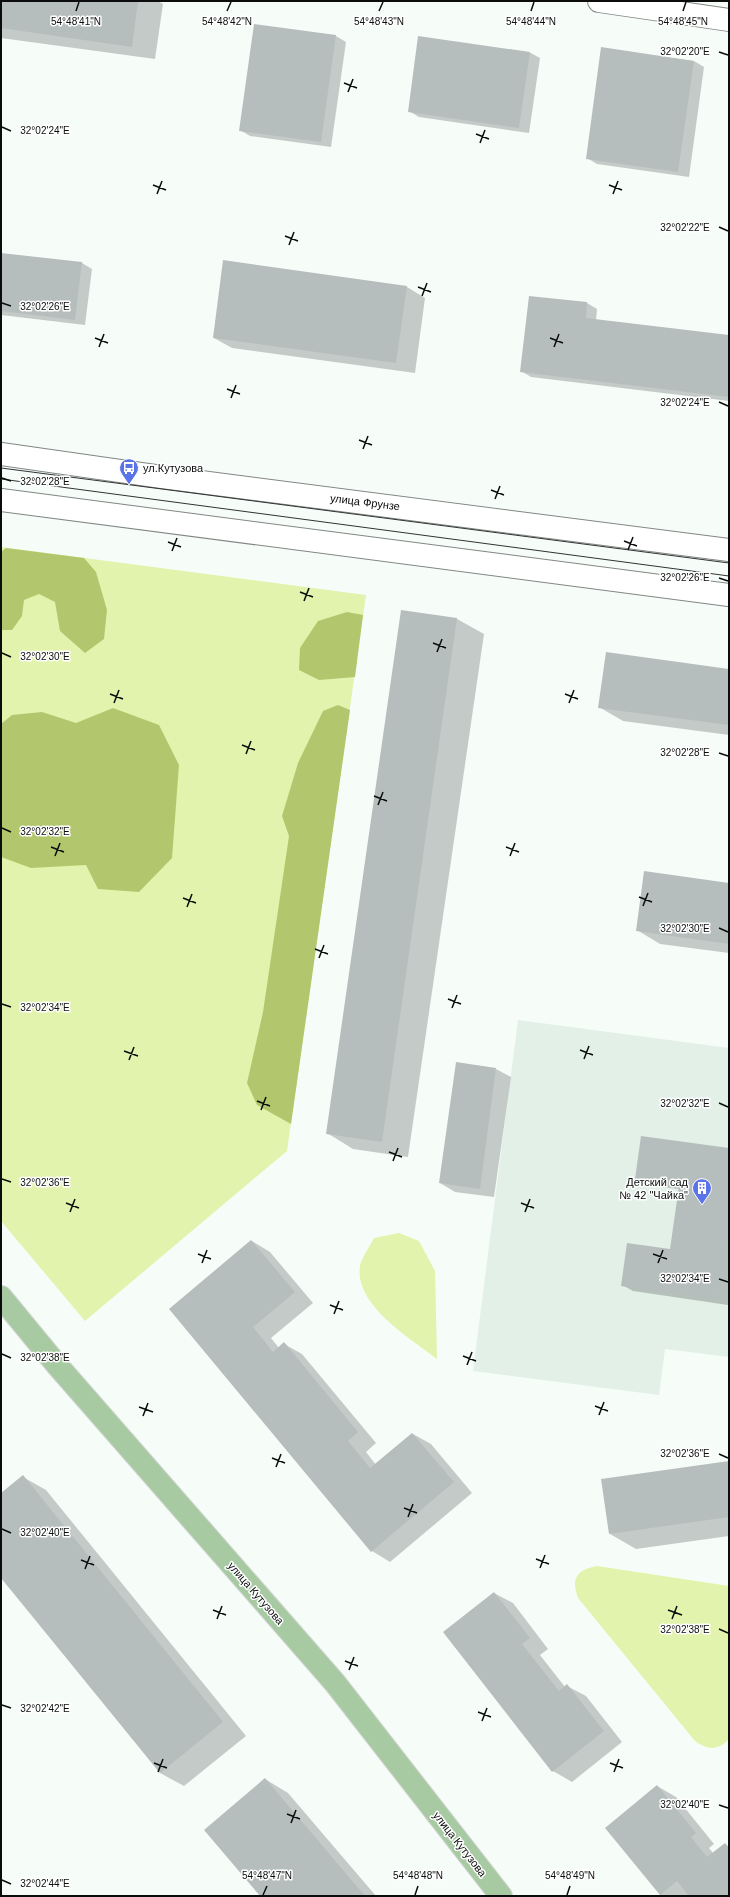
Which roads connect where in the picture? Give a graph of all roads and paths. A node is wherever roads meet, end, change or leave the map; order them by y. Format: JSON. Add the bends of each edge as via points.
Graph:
{"nodes":[{"id":1,"x":599,"y":1,"type":"edge"},
{"id":2,"x":729,"y":20,"type":"edge"},
{"id":3,"x":1,"y":454,"type":"edge"},
{"id":4,"x":1,"y":500,"type":"edge"},
{"id":5,"x":729,"y":550,"type":"edge"},
{"id":6,"x":729,"y":595,"type":"edge"},
{"id":7,"x":1,"y":1297,"type":"edge"},
{"id":8,"x":501,"y":1896,"type":"edge"}],
"edges":[{"from":1,"to":2,"type":"main road"},
{"from":3,"to":5,"type":"main road","name":"улица Фрунзе"},
{"from":4,"to":6,"type":"main road"},
{"from":7,"to":8,"type":"main road","name":"улица Кутузова","via":[[335,1684]]}]}
